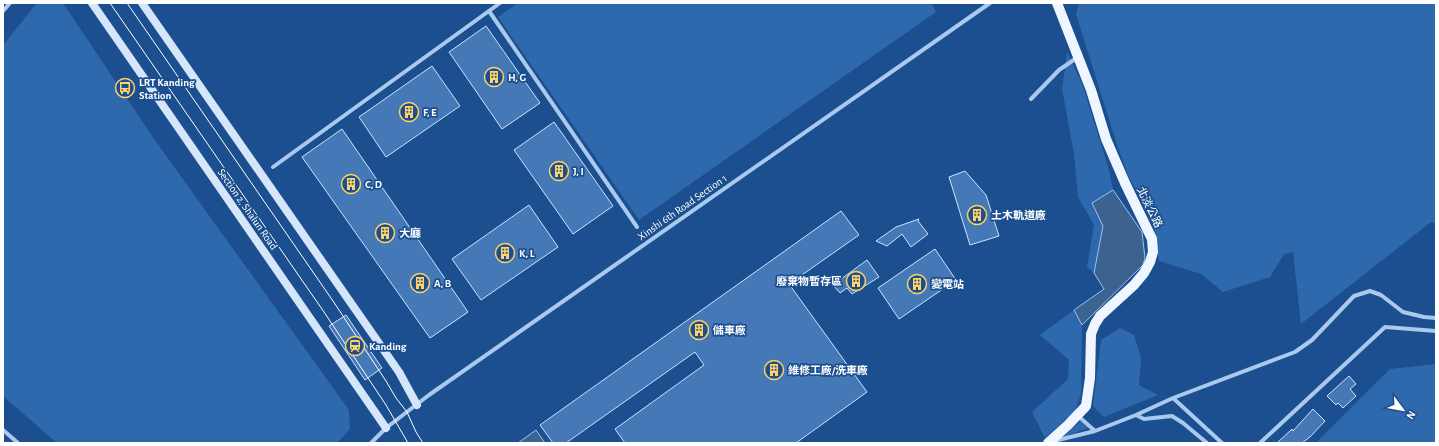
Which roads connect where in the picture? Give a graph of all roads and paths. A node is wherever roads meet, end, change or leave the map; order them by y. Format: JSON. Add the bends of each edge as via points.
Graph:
{"nodes":[{"id":1,"x":10,"y":3,"type":"edge"},
{"id":2,"x":92,"y":3,"type":"edge"},
{"id":3,"x":142,"y":3,"type":"edge"},
{"id":4,"x":500,"y":3,"type":"edge"},
{"id":5,"x":990,"y":3,"type":"edge"},
{"id":6,"x":1056,"y":3,"type":"edge"},
{"id":7,"x":3,"y":11,"type":"edge"},
{"id":8,"x":489,"y":11,"type":"junction"},
{"id":9,"x":1079,"y":57,"type":"junction"},
{"id":10,"x":1031,"y":99,"type":"dead end"},
{"id":11,"x":273,"y":167,"type":"dead end"},
{"id":12,"x":637,"y":227,"type":"dead end"},
{"id":13,"x":1436,"y":318,"type":"edge"},
{"id":14,"x":1436,"y":330,"type":"edge"},
{"id":15,"x":1173,"y":398,"type":"junction"},
{"id":16,"x":417,"y":405,"type":"junction"},
{"id":17,"x":1077,"y":415,"type":"junction"},
{"id":18,"x":1136,"y":415,"type":"junction"},
{"id":19,"x":386,"y":428,"type":"junction"},
{"id":20,"x":3,"y":430,"type":"edge"},
{"id":21,"x":1095,"y":431,"type":"junction"},
{"id":22,"x":18,"y":443,"type":"edge"},
{"id":23,"x":372,"y":443,"type":"edge"},
{"id":24,"x":1049,"y":443,"type":"edge"},
{"id":25,"x":1206,"y":443,"type":"edge"},
{"id":26,"x":1222,"y":443,"type":"edge"},
{"id":27,"x":1260,"y":443,"type":"edge"}],
"edges":[{"from":1,"to":7,"type":"street"},
{"from":2,"to":19,"type":"street","name":"Section 2, Shalun Road"},
{"from":3,"to":16,"type":"street","via":[[399,372]]},
{"from":4,"to":8,"type":"street"},
{"from":5,"to":16,"type":"street","name":"Xinshi 6th Road Section 1"},
{"from":6,"to":9,"type":"main road","name":"北淡公路"},
{"from":8,"to":11,"type":"street"},
{"from":8,"to":12,"type":"street"},
{"from":9,"to":10,"type":"street","via":[[1059,70]]},
{"from":9,"to":17,"type":"main road","name":"北淡公路","via":[[1106,139],[1152,239],[1153,252],[1144,273],[1095,324],[1091,334],[1090,378],[1086,406]]},
{"from":13,"to":15,"type":"street","via":[[1403,312],[1381,295],[1370,291],[1354,296],[1312,340],[1295,352]]},
{"from":14,"to":27,"type":"street","via":[[1385,327]]},
{"from":15,"to":18,"type":"street"},
{"from":15,"to":26,"type":"street"},
{"from":16,"to":19,"type":"street","name":"Xinshi 6th Road Section 1"},
{"from":17,"to":21,"type":"street"},
{"from":17,"to":24,"type":"main road","name":"北淡公路"},
{"from":18,"to":21,"type":"street"},
{"from":18,"to":25,"type":"street","via":[[1144,419],[1172,416]]},
{"from":19,"to":23,"type":"street","name":"Xinshi 6th Road Section 1"},
{"from":20,"to":22,"type":"street"},
{"from":21,"to":24,"type":"street"}]}
